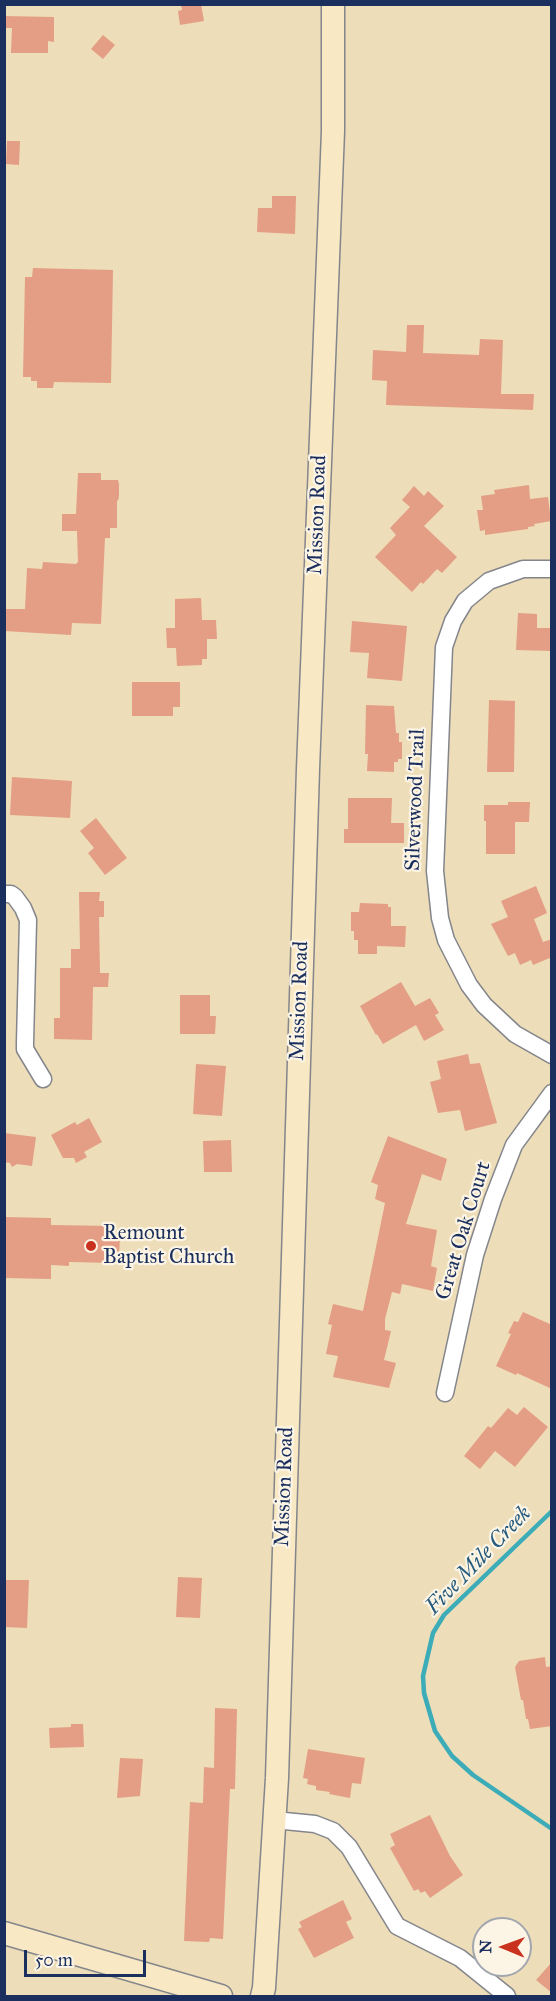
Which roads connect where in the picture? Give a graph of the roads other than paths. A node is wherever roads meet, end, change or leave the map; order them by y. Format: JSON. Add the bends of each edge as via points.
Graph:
{"nodes":[{"id":1,"x":333,"y":4,"type":"edge"},
{"id":2,"x":552,"y":569,"type":"edge"},
{"id":3,"x":4,"y":894,"type":"edge"},
{"id":4,"x":552,"y":1055,"type":"edge"},
{"id":5,"x":43,"y":1079,"type":"dead end"},
{"id":6,"x":552,"y":1093,"type":"edge"},
{"id":7,"x":445,"y":1393,"type":"dead end"},
{"id":8,"x":274,"y":1820,"type":"junction"},
{"id":9,"x":4,"y":1933,"type":"edge"},
{"id":10,"x":221,"y":1996,"type":"edge"},
{"id":11,"x":262,"y":1996,"type":"edge"},
{"id":12,"x":507,"y":1996,"type":"edge"}],
"edges":[{"from":1,"to":8,"type":"street","name":"Mission Road","via":[[333,131]]},
{"from":2,"to":4,"type":"street","name":"Silverwood Trail","via":[[523,569],[489,581],[465,601],[453,621],[444,647],[435,871],[446,940],[469,985],[515,1034]]},
{"from":3,"to":5,"type":"street","via":[[15,897],[28,920],[24,1043]]},
{"from":6,"to":7,"type":"street","name":"Great Oak Court","via":[[514,1145],[493,1199],[475,1256]]},
{"from":8,"to":11,"type":"street","name":"Mission Road"},
{"from":8,"to":12,"type":"street","via":[[315,1824],[333,1831],[349,1847],[397,1926],[460,1958]]},
{"from":9,"to":10,"type":"street"}]}
